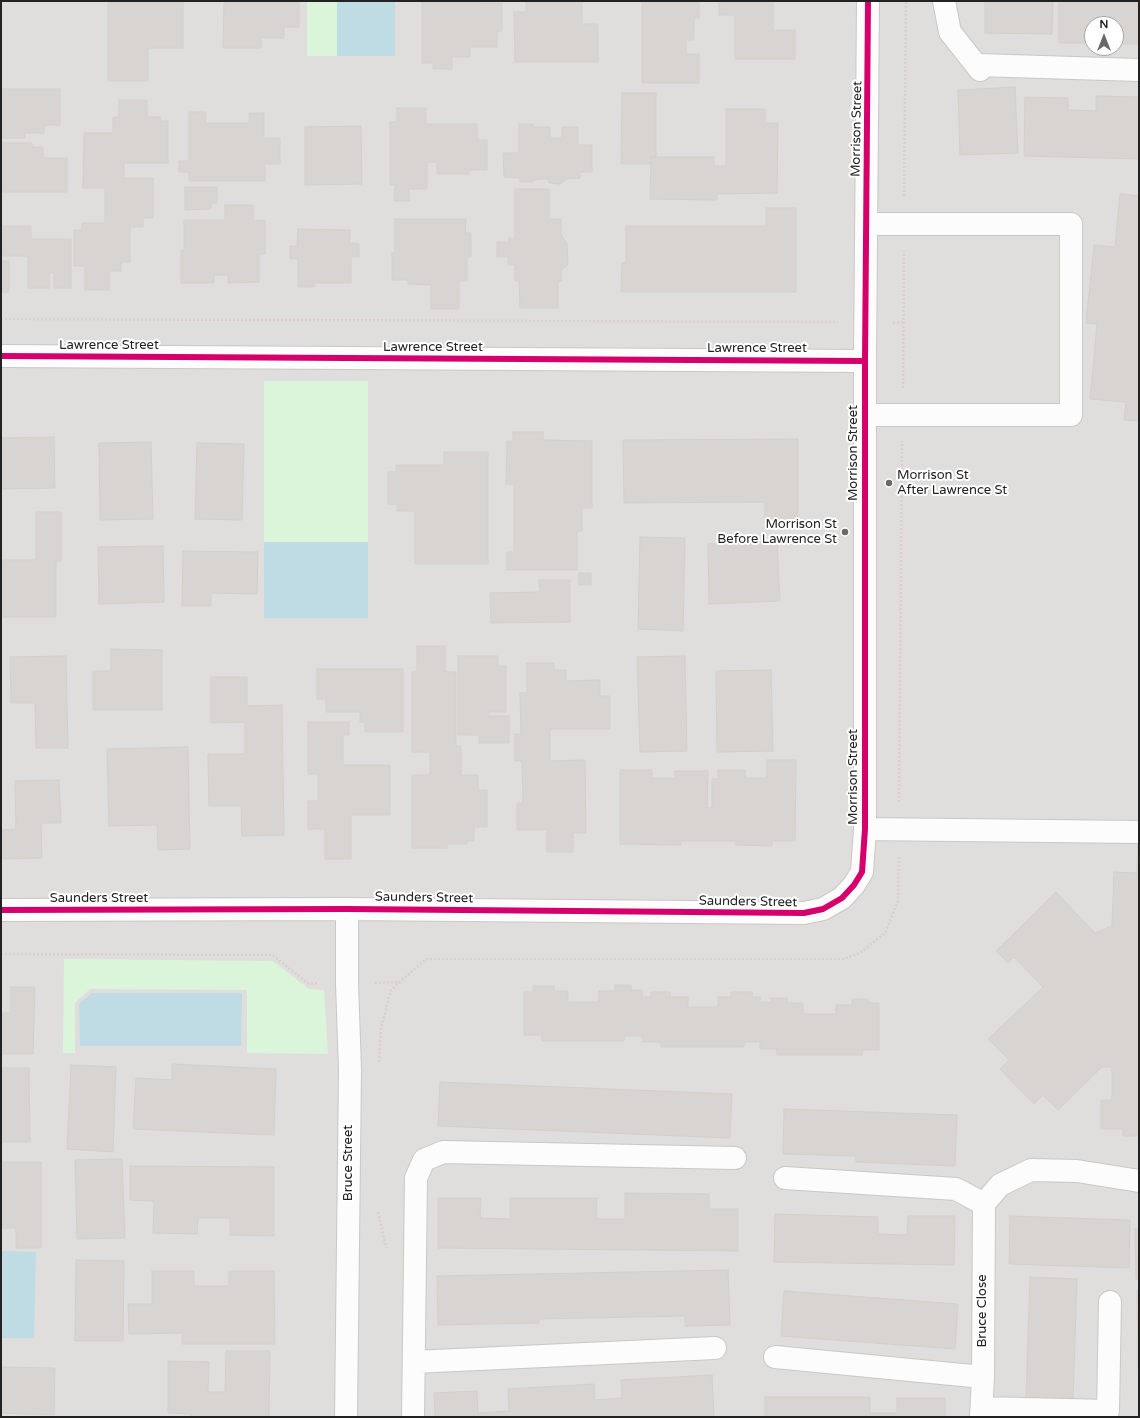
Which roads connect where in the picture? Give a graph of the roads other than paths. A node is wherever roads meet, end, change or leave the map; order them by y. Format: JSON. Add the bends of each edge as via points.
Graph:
{"nodes":[{"id":1,"x":868,"y":1,"type":"edge"},
{"id":2,"x":944,"y":1,"type":"edge"},
{"id":3,"x":1139,"y":70,"type":"edge"},
{"id":4,"x":866,"y":224,"type":"junction"},
{"id":5,"x":1,"y":356,"type":"edge"},
{"id":6,"x":865,"y":361,"type":"junction"},
{"id":7,"x":865,"y":415,"type":"junction"},
{"id":8,"x":865,"y":829,"type":"junction"},
{"id":9,"x":1139,"y":832,"type":"edge"},
{"id":10,"x":842,"y":898,"type":"joint"},
{"id":11,"x":347,"y":909,"type":"junction"},
{"id":12,"x":1,"y":910,"type":"edge"},
{"id":13,"x":735,"y":1158,"type":"dead end"},
{"id":14,"x":786,"y":1178,"type":"dead end"},
{"id":15,"x":1139,"y":1181,"type":"edge"},
{"id":16,"x":984,"y":1204,"type":"junction"},
{"id":17,"x":1110,"y":1302,"type":"dead end"},
{"id":18,"x":715,"y":1348,"type":"dead end"},
{"id":19,"x":775,"y":1357,"type":"dead end"},
{"id":20,"x":414,"y":1362,"type":"junction"},
{"id":21,"x":983,"y":1377,"type":"junction"},
{"id":22,"x":982,"y":1413,"type":"edge"},
{"id":23,"x":346,"y":1417,"type":"edge"},
{"id":24,"x":413,"y":1417,"type":"edge"}],
"edges":[{"from":1,"to":4,"type":"street","name":"Morrison Street"},
{"from":2,"to":3,"type":"street","via":[[950,32],[979,68]]},
{"from":4,"to":6,"type":"street","name":"Morrison Street"},
{"from":4,"to":7,"type":"street","via":[[1071,224],[1071,415]]},
{"from":5,"to":6,"type":"street","name":"Lawrence Street"},
{"from":6,"to":7,"type":"street","name":"Morrison Street"},
{"from":7,"to":8,"type":"street","name":"Morrison Street"},
{"from":8,"to":9,"type":"street"},
{"from":8,"to":10,"type":"street","name":"Morrison Street","via":[[862,872]]},
{"from":10,"to":11,"type":"street","name":"Saunders Street","via":[[824,909],[804,913]]},
{"from":11,"to":12,"type":"street","name":"Saunders Street"},
{"from":11,"to":23,"type":"street","name":"Bruce Street","via":[[350,1070]]},
{"from":13,"to":20,"type":"street","via":[[443,1152],[424,1160],[416,1178]]},
{"from":14,"to":16,"type":"street","via":[[956,1189]]},
{"from":15,"to":16,"type":"street","via":[[1078,1172],[1031,1170],[1000,1185]]},
{"from":16,"to":21,"type":"street","name":"Bruce Close"},
{"from":17,"to":22,"type":"street","via":[[1108,1411]]},
{"from":18,"to":20,"type":"street"},
{"from":19,"to":21,"type":"street"},
{"from":20,"to":24,"type":"street"},
{"from":21,"to":22,"type":"street","name":"Bruce Close"}]}
